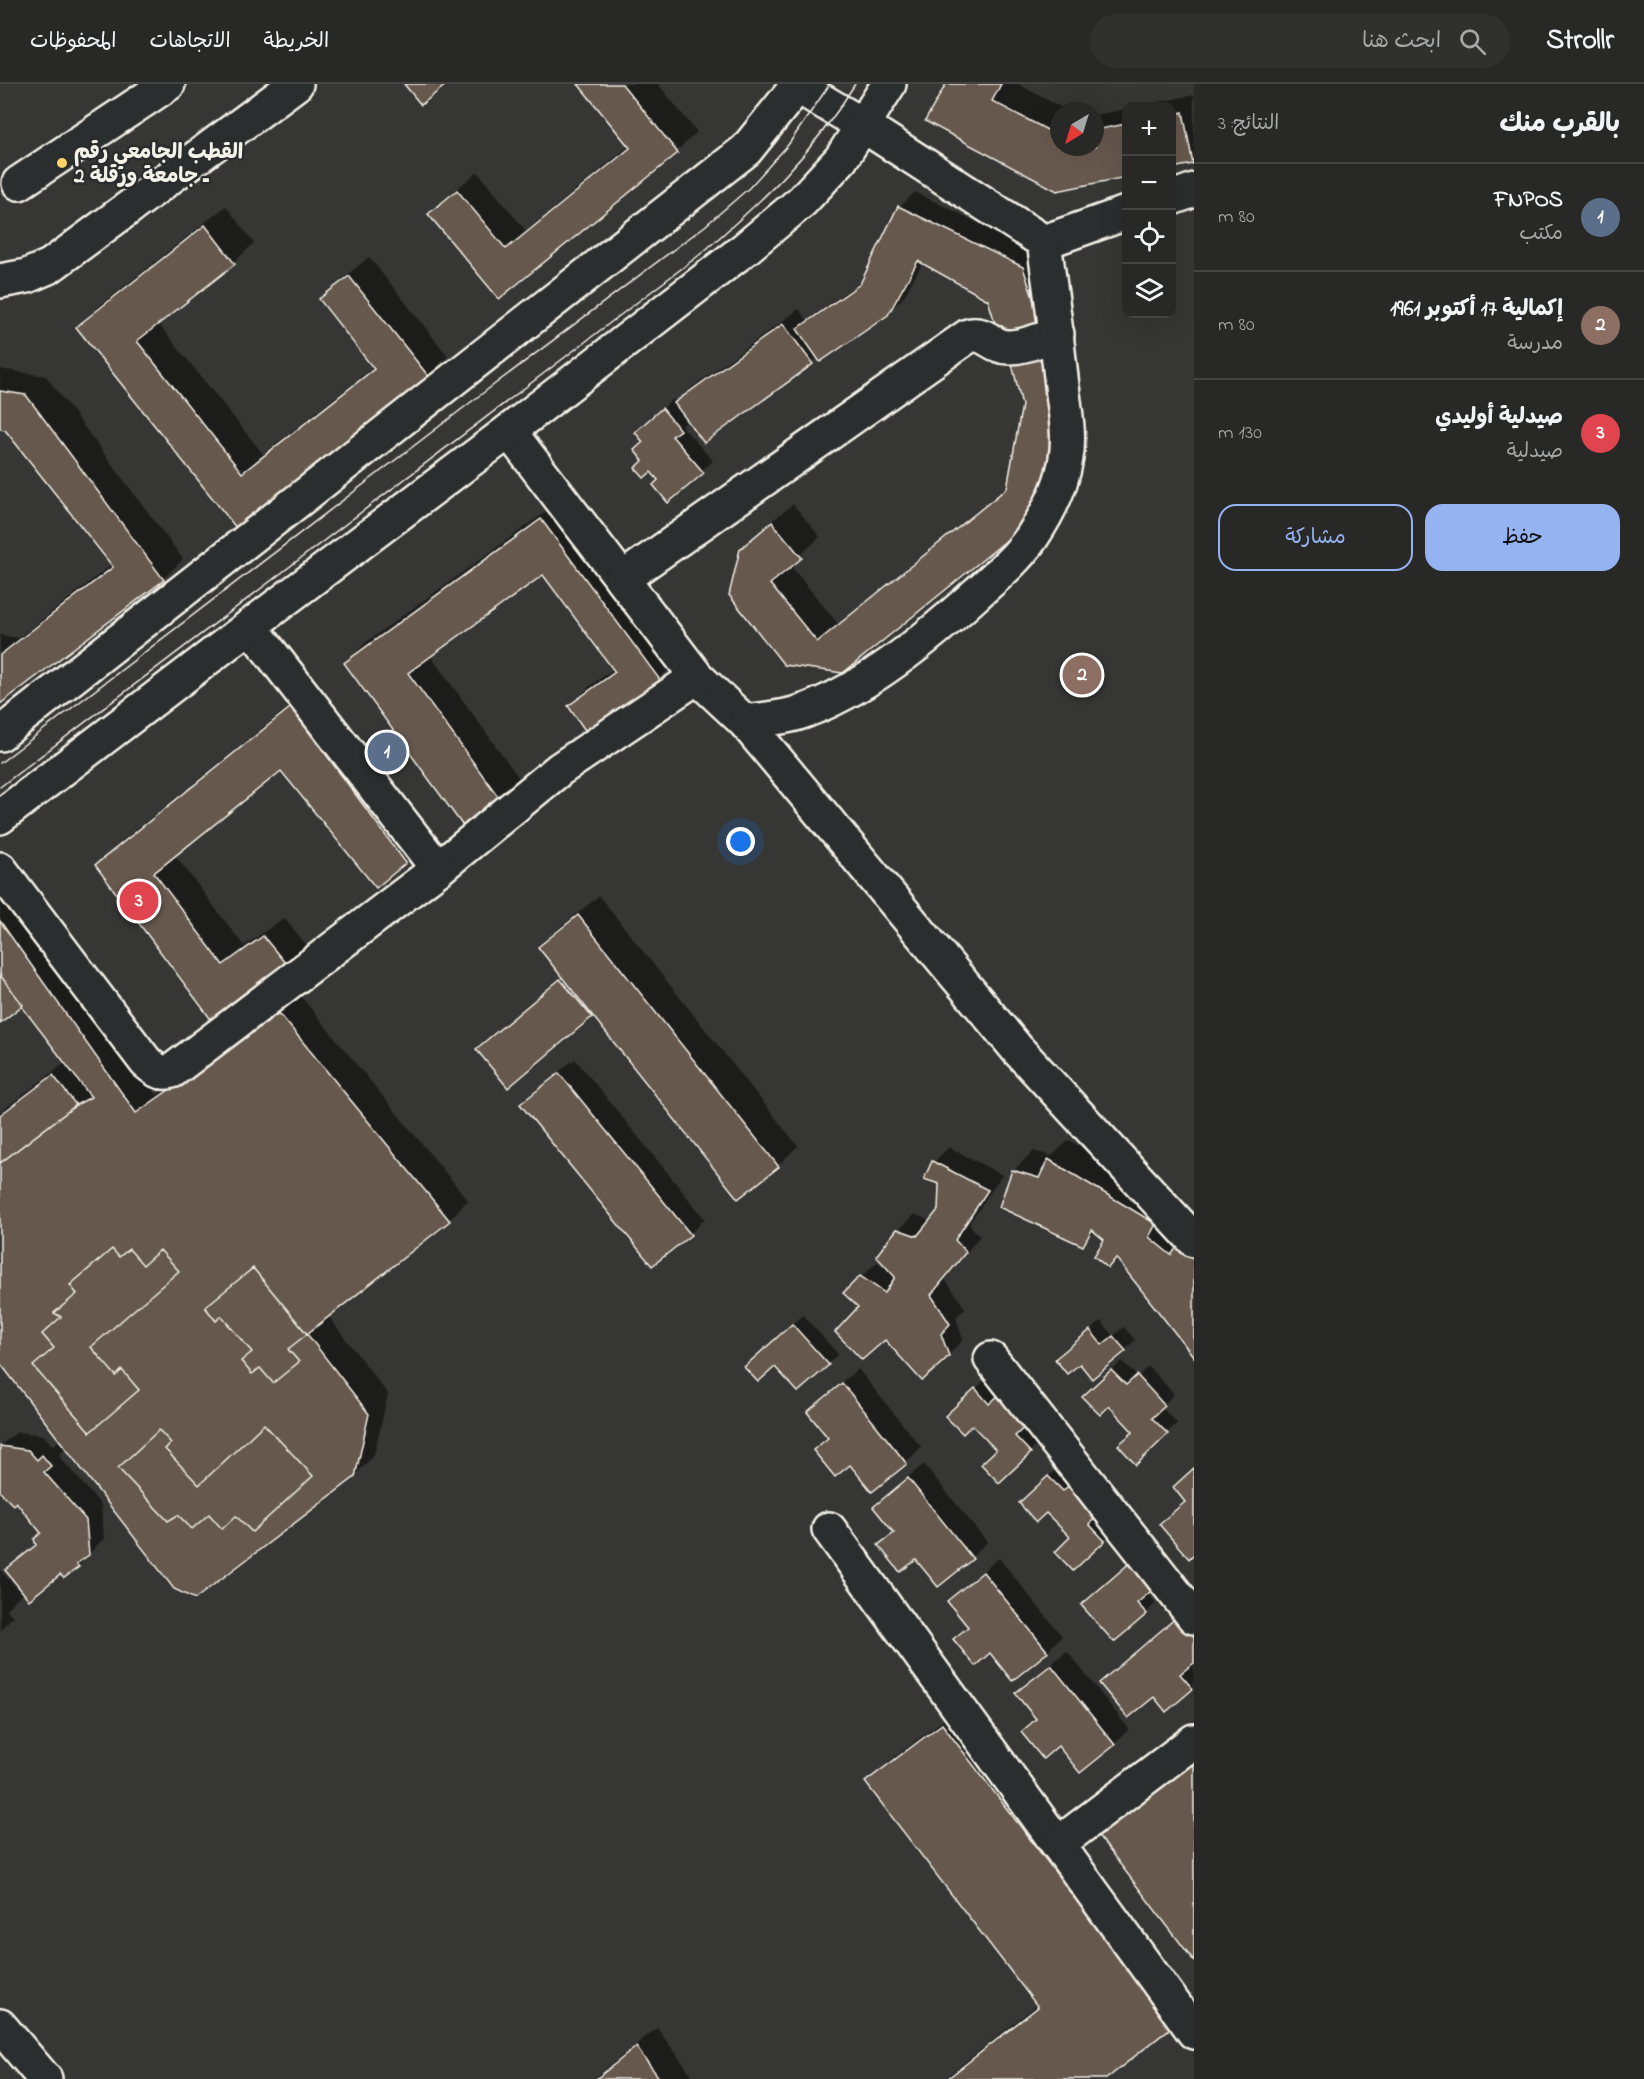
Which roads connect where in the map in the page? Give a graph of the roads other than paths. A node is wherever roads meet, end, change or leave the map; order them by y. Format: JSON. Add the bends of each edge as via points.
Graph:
{"nodes":[{"id":1,"x":168,"y":84,"type":"edge"},
{"id":2,"x":296,"y":84,"type":"edge"},
{"id":3,"x":890,"y":84,"type":"edge"},
{"id":4,"x":797,"y":85,"type":"edge"},
{"id":5,"x":864,"y":126,"type":"junction"},
{"id":6,"x":19,"y":183,"type":"dead end"},
{"id":7,"x":1194,"y":190,"type":"edge"},
{"id":8,"x":1176,"y":197,"type":"edge"},
{"id":9,"x":1122,"y":214,"type":"edge"},
{"id":10,"x":1044,"y":242,"type":"junction"},
{"id":11,"x":0,"y":281,"type":"edge"},
{"id":12,"x":1057,"y":334,"type":"junction"},
{"id":13,"x":509,"y":431,"type":"junction"},
{"id":14,"x":622,"y":579,"type":"junction"},
{"id":15,"x":249,"y":626,"type":"junction"},
{"id":16,"x":697,"y":677,"type":"junction"},
{"id":17,"x":745,"y":722,"type":"junction"},
{"id":18,"x":0,"y":734,"type":"edge"},
{"id":19,"x":0,"y":817,"type":"edge"},
{"id":20,"x":0,"y":869,"type":"edge"},
{"id":21,"x":438,"y":869,"type":"junction"},
{"id":22,"x":1194,"y":1240,"type":"edge"},
{"id":23,"x":991,"y":1359,"type":"dead end"},
{"id":24,"x":829,"y":1529,"type":"dead end"},
{"id":25,"x":1194,"y":1617,"type":"edge"},
{"id":26,"x":1194,"y":1741,"type":"edge"},
{"id":27,"x":1058,"y":1845,"type":"junction"},
{"id":28,"x":0,"y":2026,"type":"edge"},
{"id":29,"x":1194,"y":2032,"type":"edge"},
{"id":30,"x":45,"y":2079,"type":"edge"}],
"edges":[{"from":1,"to":6,"type":"street"},
{"from":2,"to":11,"type":"street","via":[[50,266]]},
{"from":3,"to":5,"type":"street"},
{"from":4,"to":5,"type":"street"},
{"from":4,"to":18,"type":"street","via":[[746,150]]},
{"from":5,"to":10,"type":"street"},
{"from":5,"to":13,"type":"street","via":[[841,159],[802,201]]},
{"from":7,"to":8,"type":"street"},
{"from":9,"to":10,"type":"street"},
{"from":10,"to":12,"type":"street"},
{"from":12,"to":14,"type":"street","via":[[1008,348],[984,336],[968,336]]},
{"from":12,"to":17,"type":"street","via":[[1066,457],[1060,483],[1031,538],[989,583],[898,659],[807,711]]},
{"from":13,"to":14,"type":"street"},
{"from":13,"to":15,"type":"street"},
{"from":14,"to":16,"type":"street"},
{"from":15,"to":19,"type":"street"},
{"from":15,"to":21,"type":"street"},
{"from":16,"to":17,"type":"street"},
{"from":16,"to":21,"type":"street","via":[[560,769]]},
{"from":17,"to":22,"type":"street","via":[[1018,1050]]},
{"from":20,"to":21,"type":"street","via":[[146,1062],[154,1070],[166,1073]]},
{"from":23,"to":25,"type":"street"},
{"from":24,"to":27,"type":"street"},
{"from":26,"to":27,"type":"street"},
{"from":27,"to":29,"type":"street"},
{"from":28,"to":30,"type":"street"}]}
